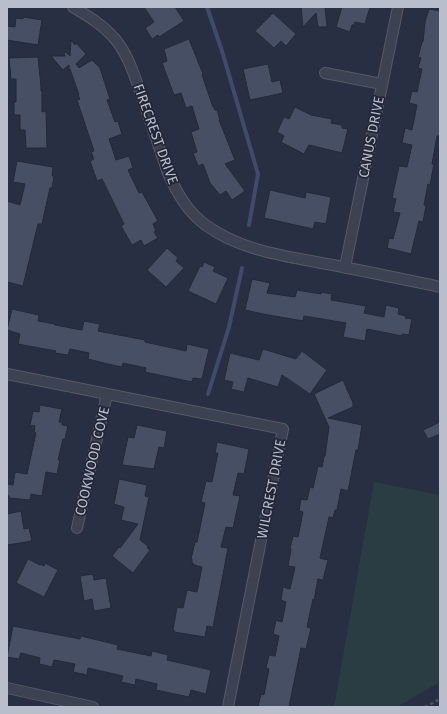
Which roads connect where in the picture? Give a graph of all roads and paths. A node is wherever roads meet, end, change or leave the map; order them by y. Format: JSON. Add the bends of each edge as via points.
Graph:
{"nodes":[{"id":1,"x":73,"y":7,"type":"edge"},
{"id":2,"x":398,"y":7,"type":"edge"},
{"id":3,"x":324,"y":74,"type":"dead end"},
{"id":4,"x":382,"y":84,"type":"junction"},
{"id":5,"x":345,"y":267,"type":"junction"},
{"id":6,"x":440,"y":287,"type":"edge"},
{"id":7,"x":7,"y":374,"type":"edge"},
{"id":8,"x":107,"y":394,"type":"junction"},
{"id":9,"x":77,"y":528,"type":"dead end"},
{"id":10,"x":7,"y":688,"type":"edge"},
{"id":11,"x":440,"y":699,"type":"edge"},
{"id":12,"x":93,"y":707,"type":"edge"},
{"id":13,"x":228,"y":707,"type":"edge"},
{"id":14,"x":425,"y":707,"type":"edge"}],
"edges":[{"from":1,"to":5,"type":"street","name":"FIRECREST DRIVE","via":[[104,28],[124,52],[168,173],[194,215],[226,238],[259,250]]},
{"from":2,"to":4,"type":"street","name":"CANUS DRIVE"},
{"from":3,"to":4,"type":"street"},
{"from":4,"to":5,"type":"street","name":"CANUS DRIVE"},
{"from":5,"to":6,"type":"street","name":"FIRECREST DRIVE"},
{"from":7,"to":8,"type":"street","name":"WILCREST DRIVE"},
{"from":8,"to":9,"type":"street","name":"COOKWOOD COVE"},
{"from":8,"to":13,"type":"street","name":"WILCREST DRIVE","via":[[283,429]]},
{"from":10,"to":12,"type":"street"},
{"from":11,"to":14,"type":"path"}]}
